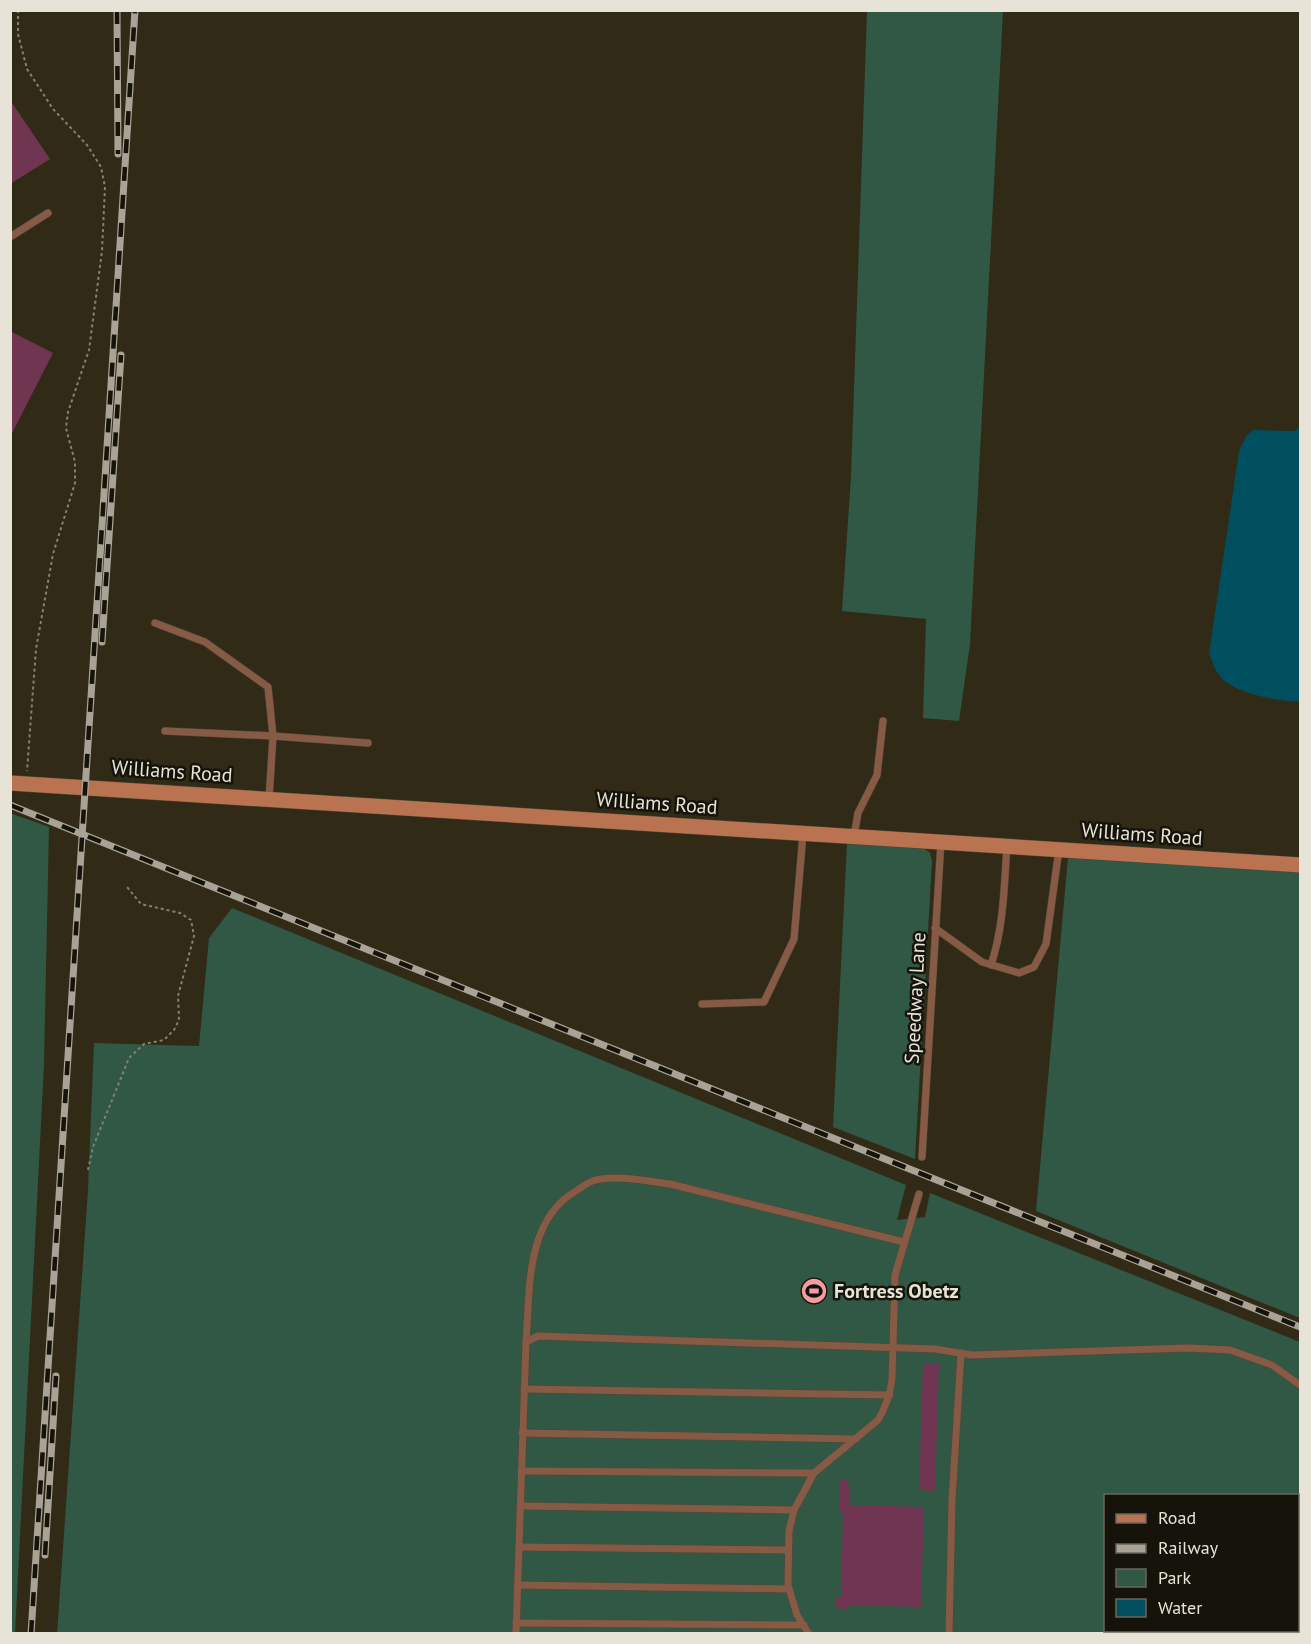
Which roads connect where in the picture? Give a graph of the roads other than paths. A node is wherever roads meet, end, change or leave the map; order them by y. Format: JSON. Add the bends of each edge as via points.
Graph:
{"nodes":[{"id":1,"x":48,"y":213,"type":"dead end"},
{"id":2,"x":10,"y":237,"type":"edge"},
{"id":3,"x":155,"y":622,"type":"dead end"},
{"id":4,"x":883,"y":721,"type":"dead end"},
{"id":5,"x":165,"y":731,"type":"dead end"},
{"id":6,"x":273,"y":736,"type":"junction"},
{"id":7,"x":368,"y":743,"type":"dead end"},
{"id":8,"x":18,"y":783,"type":"edge"},
{"id":9,"x":269,"y":799,"type":"junction"},
{"id":10,"x":803,"y":834,"type":"junction"},
{"id":11,"x":854,"y":836,"type":"junction"},
{"id":12,"x":941,"y":841,"type":"junction"},
{"id":13,"x":1007,"y":846,"type":"junction"},
{"id":14,"x":1059,"y":849,"type":"junction"},
{"id":15,"x":1300,"y":865,"type":"edge"},
{"id":16,"x":936,"y":928,"type":"junction"},
{"id":17,"x":992,"y":965,"type":"junction"},
{"id":18,"x":702,"y":1004,"type":"dead end"},
{"id":19,"x":922,"y":1157,"type":"dead end"},
{"id":20,"x":919,"y":1194,"type":"dead end"},
{"id":21,"x":904,"y":1242,"type":"junction"},
{"id":22,"x":525,"y":1342,"type":"junction"},
{"id":23,"x":893,"y":1348,"type":"junction"},
{"id":24,"x":961,"y":1353,"type":"junction"},
{"id":25,"x":1300,"y":1385,"type":"edge"},
{"id":26,"x":524,"y":1389,"type":"junction"},
{"id":27,"x":890,"y":1395,"type":"junction"},
{"id":28,"x":522,"y":1433,"type":"junction"},
{"id":29,"x":857,"y":1439,"type":"junction"},
{"id":30,"x":521,"y":1471,"type":"junction"},
{"id":31,"x":814,"y":1473,"type":"junction"},
{"id":32,"x":520,"y":1506,"type":"junction"},
{"id":33,"x":794,"y":1510,"type":"junction"},
{"id":34,"x":519,"y":1547,"type":"junction"},
{"id":35,"x":787,"y":1550,"type":"junction"},
{"id":36,"x":518,"y":1585,"type":"junction"},
{"id":37,"x":789,"y":1589,"type":"junction"},
{"id":38,"x":516,"y":1623,"type":"junction"},
{"id":39,"x":804,"y":1625,"type":"junction"},
{"id":40,"x":516,"y":1634,"type":"edge"},
{"id":41,"x":809,"y":1634,"type":"edge"},
{"id":42,"x":949,"y":1634,"type":"edge"}],
"edges":[{"from":1,"to":2,"type":"lane"},
{"from":3,"to":6,"type":"lane","via":[[205,642],[268,687]]},
{"from":4,"to":11,"type":"lane","via":[[877,775],[858,813]]},
{"from":5,"to":6,"type":"lane"},
{"from":6,"to":7,"type":"lane"},
{"from":6,"to":9,"type":"lane"},
{"from":8,"to":9,"type":"main road","name":"Williams Road"},
{"from":9,"to":10,"type":"main road","name":"Williams Road"},
{"from":10,"to":11,"type":"main road","name":"Williams Road"},
{"from":10,"to":18,"type":"lane","via":[[794,939],[764,1002]]},
{"from":11,"to":12,"type":"main road","name":"Williams Road"},
{"from":12,"to":13,"type":"main road","name":"Williams Road"},
{"from":12,"to":16,"type":"lane","name":"Speedway Lane"},
{"from":13,"to":14,"type":"main road","name":"Williams Road"},
{"from":13,"to":17,"type":"lane","via":[[998,944]]},
{"from":14,"to":15,"type":"main road","name":"Williams Road"},
{"from":14,"to":17,"type":"lane","via":[[1046,944],[1034,967],[1019,973]]},
{"from":16,"to":17,"type":"lane","via":[[982,962]]},
{"from":16,"to":19,"type":"lane","name":"Speedway Lane"},
{"from":20,"to":21,"type":"lane"},
{"from":21,"to":22,"type":"lane","via":[[670,1184],[595,1180],[568,1196],[548,1216],[534,1252]]},
{"from":21,"to":23,"type":"lane","via":[[893,1293]]},
{"from":22,"to":23,"type":"lane","via":[[538,1336]]},
{"from":22,"to":26,"type":"lane"},
{"from":23,"to":24,"type":"lane"},
{"from":23,"to":27,"type":"lane"},
{"from":24,"to":25,"type":"lane","via":[[1230,1350],[1272,1365]]},
{"from":24,"to":42,"type":"lane"},
{"from":26,"to":27,"type":"lane"},
{"from":26,"to":28,"type":"lane"},
{"from":27,"to":29,"type":"lane","via":[[878,1420]]},
{"from":28,"to":29,"type":"lane"},
{"from":28,"to":30,"type":"lane"},
{"from":29,"to":31,"type":"lane"},
{"from":30,"to":31,"type":"lane"},
{"from":30,"to":32,"type":"lane"},
{"from":31,"to":33,"type":"lane"},
{"from":32,"to":33,"type":"lane"},
{"from":32,"to":34,"type":"lane"},
{"from":33,"to":35,"type":"lane"},
{"from":34,"to":35,"type":"lane"},
{"from":34,"to":36,"type":"lane"},
{"from":35,"to":37,"type":"lane"},
{"from":36,"to":37,"type":"lane"},
{"from":36,"to":38,"type":"lane"},
{"from":37,"to":39,"type":"lane","via":[[796,1615]]},
{"from":38,"to":39,"type":"lane"},
{"from":38,"to":40,"type":"lane"},
{"from":39,"to":41,"type":"lane"}]}
